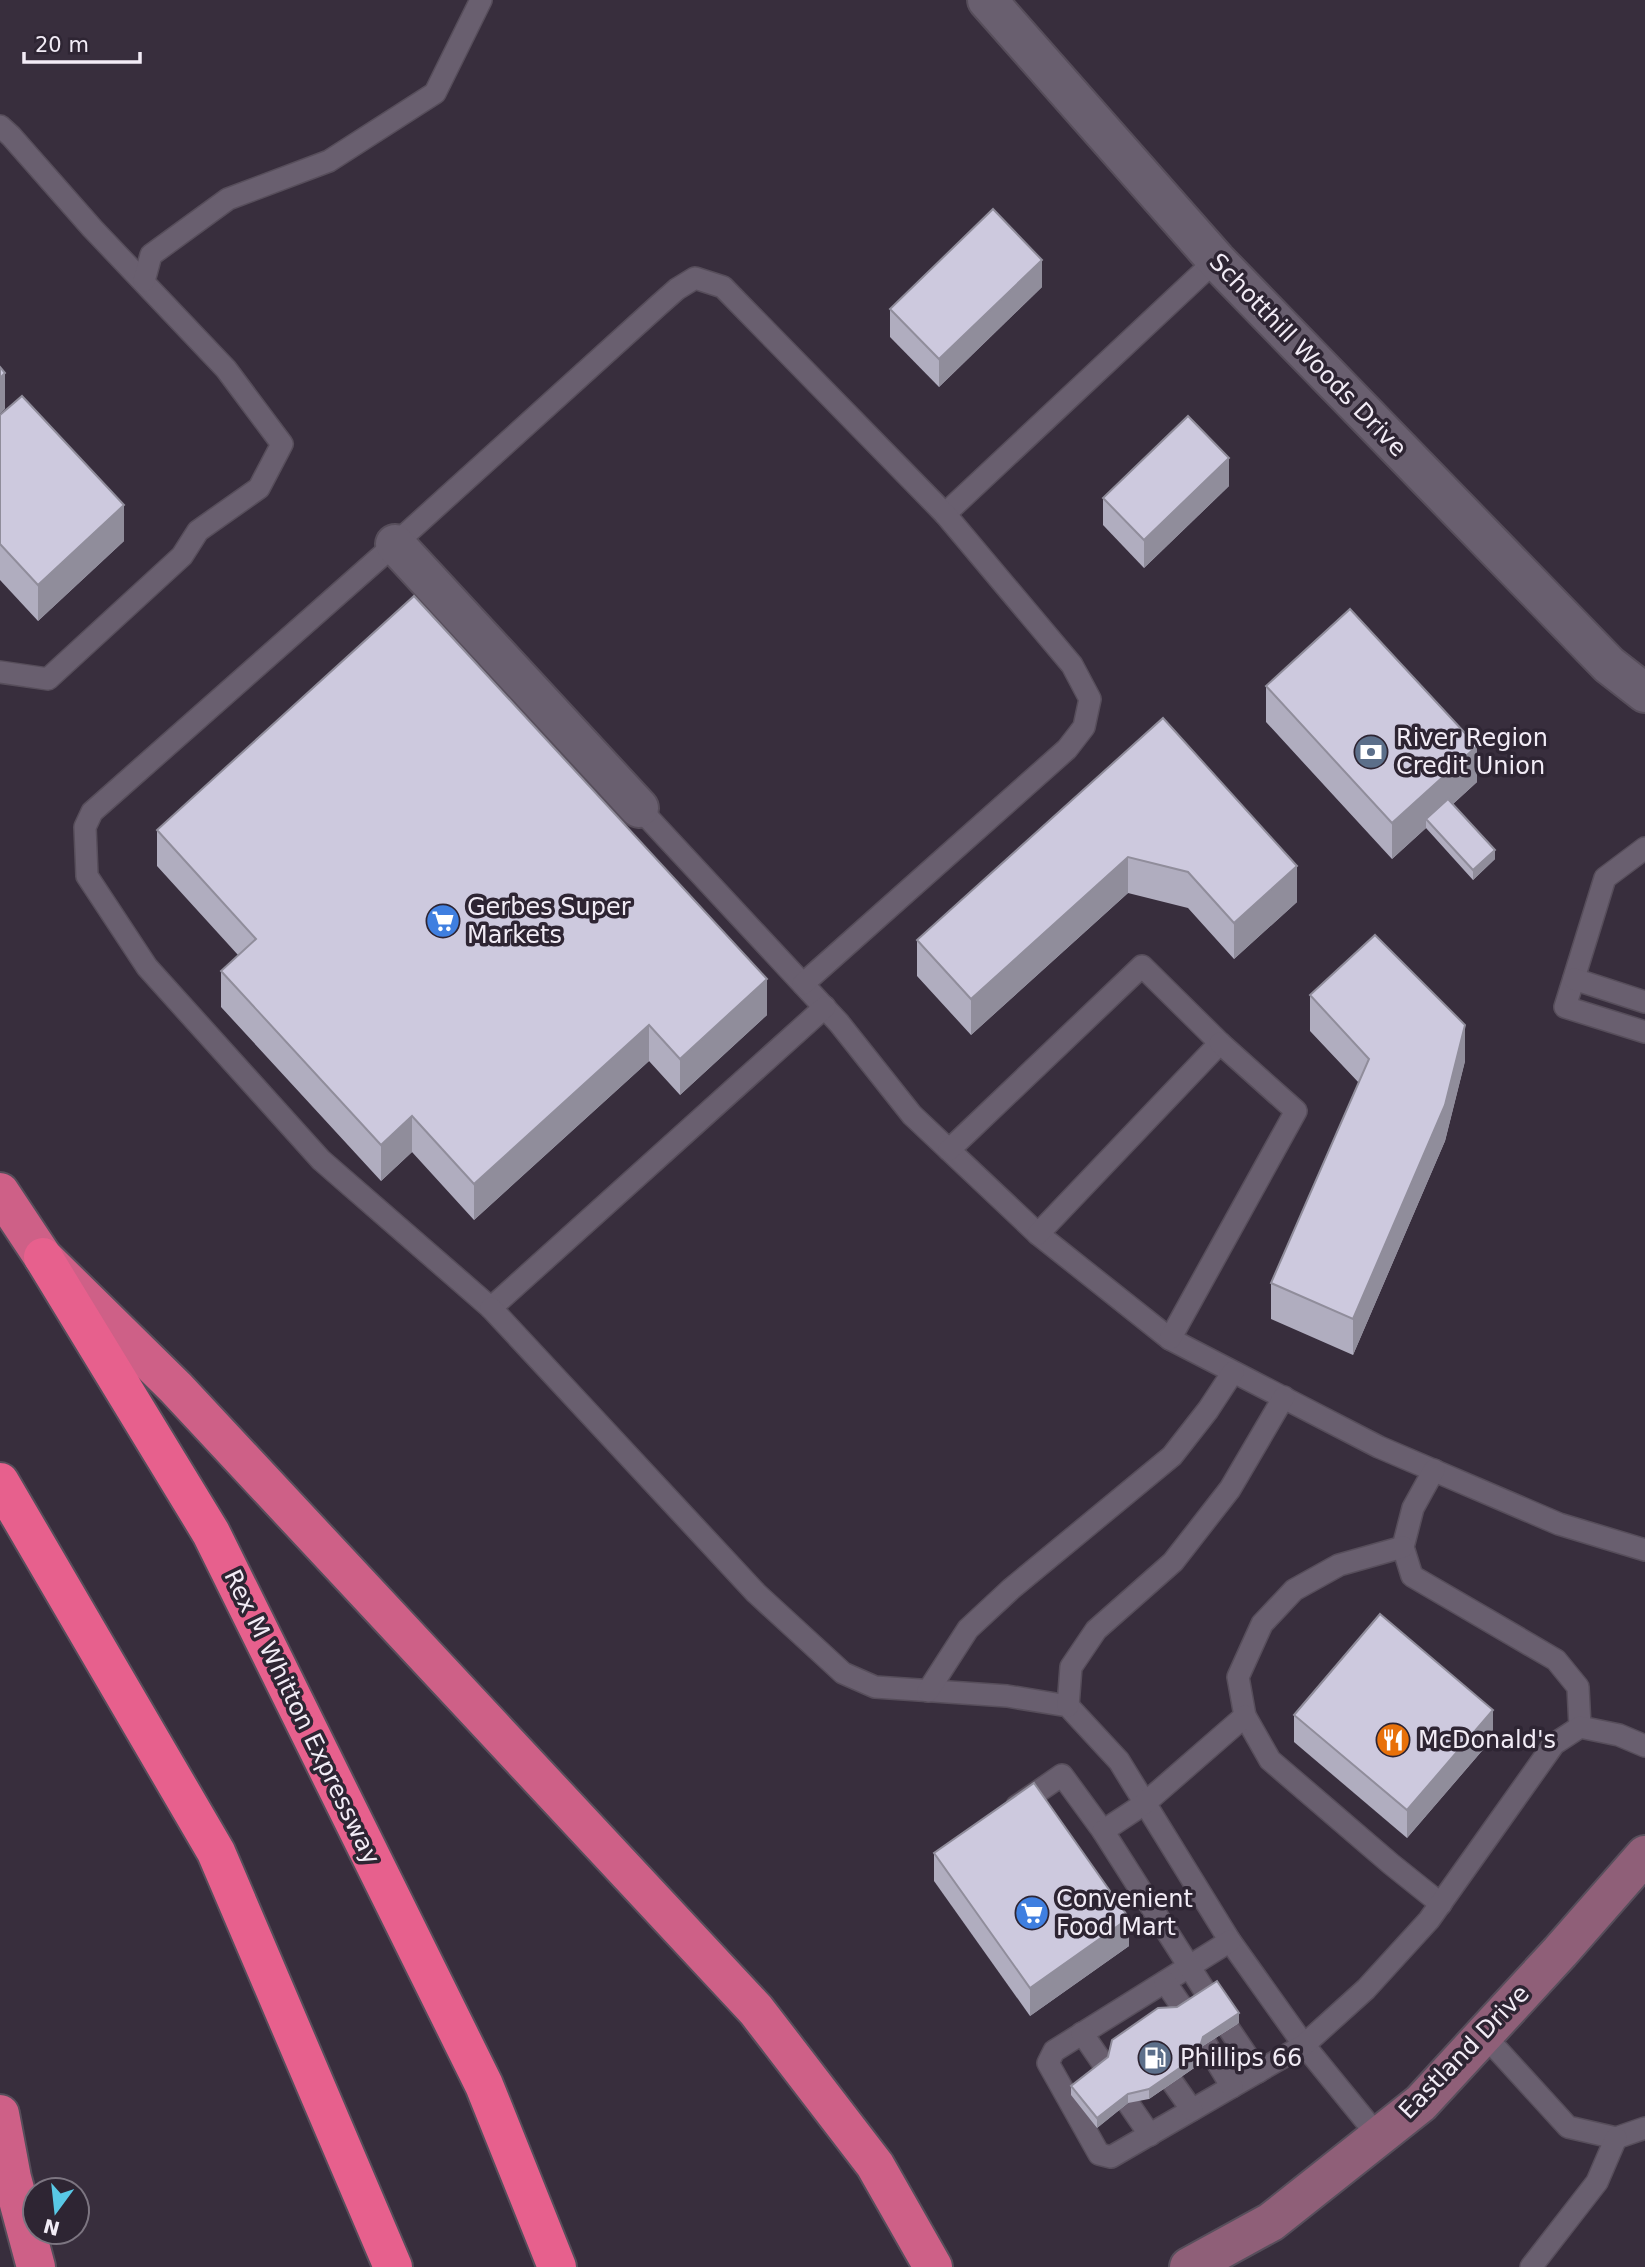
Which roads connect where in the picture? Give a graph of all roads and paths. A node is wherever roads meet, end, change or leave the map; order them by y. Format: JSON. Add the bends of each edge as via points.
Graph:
{"nodes":[{"id":1,"x":481,"y":0,"type":"edge"},
{"id":2,"x":987,"y":0,"type":"edge"},
{"id":3,"x":0,"y":126,"type":"edge"},
{"id":4,"x":1216,"y":260,"type":"junction"},
{"id":5,"x":144,"y":281,"type":"junction"},
{"id":6,"x":945,"y":514,"type":"junction"},
{"id":7,"x":396,"y":544,"type":"junction"},
{"id":8,"x":0,"y":672,"type":"edge"},
{"id":9,"x":1645,"y":693,"type":"edge"},
{"id":10,"x":639,"y":808,"type":"joint"},
{"id":11,"x":1645,"y":848,"type":"edge"},
{"id":12,"x":1574,"y":979,"type":"junction"},
{"id":13,"x":803,"y":985,"type":"junction"},
{"id":14,"x":1645,"y":1002,"type":"edge"},
{"id":15,"x":825,"y":1007,"type":"junction"},
{"id":16,"x":1645,"y":1032,"type":"edge"},
{"id":17,"x":1220,"y":1043,"type":"junction"},
{"id":18,"x":949,"y":1150,"type":"junction"},
{"id":19,"x":0,"y":1192,"type":"edge"},
{"id":20,"x":1038,"y":1234,"type":"junction"},
{"id":21,"x":43,"y":1257,"type":"junction"},
{"id":22,"x":491,"y":1308,"type":"junction"},
{"id":23,"x":1170,"y":1339,"type":"junction"},
{"id":24,"x":1233,"y":1372,"type":"junction"},
{"id":25,"x":1284,"y":1397,"type":"junction"},
{"id":26,"x":1434,"y":1470,"type":"junction"},
{"id":27,"x":0,"y":1482,"type":"edge"},
{"id":28,"x":1403,"y":1547,"type":"junction"},
{"id":29,"x":1645,"y":1550,"type":"edge"},
{"id":30,"x":928,"y":1691,"type":"junction"},
{"id":31,"x":1068,"y":1706,"type":"junction"},
{"id":32,"x":1245,"y":1717,"type":"junction"},
{"id":33,"x":1580,"y":1727,"type":"junction"},
{"id":34,"x":1645,"y":1746,"type":"edge"},
{"id":35,"x":1144,"y":1804,"type":"junction"},
{"id":36,"x":1004,"y":1815,"type":"edge"},
{"id":37,"x":1103,"y":1831,"type":"junction"},
{"id":38,"x":1645,"y":1855,"type":"edge"},
{"id":39,"x":1441,"y":1904,"type":"junction"},
{"id":40,"x":1230,"y":1941,"type":"junction"},
{"id":41,"x":1189,"y":1967,"type":"junction"},
{"id":42,"x":1165,"y":1982,"type":"junction"},
{"id":43,"x":1208,"y":1996,"type":"edge"},
{"id":44,"x":1185,"y":2011,"type":"edge"},
{"id":45,"x":1229,"y":2029,"type":"edge"},
{"id":46,"x":1082,"y":2033,"type":"junction"},
{"id":47,"x":1484,"y":2035,"type":"junction"},
{"id":48,"x":1206,"y":2044,"type":"edge"},
{"id":49,"x":1304,"y":2045,"type":"junction"},
{"id":50,"x":1106,"y":2068,"type":"edge"},
{"id":51,"x":1258,"y":2072,"type":"junction"},
{"id":52,"x":1173,"y":2083,"type":"edge"},
{"id":53,"x":1232,"y":2087,"type":"junction"},
{"id":54,"x":1128,"y":2103,"type":"edge"},
{"id":55,"x":1192,"y":2110,"type":"junction"},
{"id":56,"x":0,"y":2114,"type":"edge"},
{"id":57,"x":1645,"y":2128,"type":"edge"},
{"id":58,"x":1150,"y":2135,"type":"junction"},
{"id":59,"x":1378,"y":2136,"type":"junction"},
{"id":60,"x":1616,"y":2138,"type":"junction"},
{"id":61,"x":36,"y":2267,"type":"edge"},
{"id":62,"x":393,"y":2267,"type":"edge"},
{"id":63,"x":557,"y":2267,"type":"edge"},
{"id":64,"x":933,"y":2267,"type":"edge"},
{"id":65,"x":1189,"y":2267,"type":"edge"},
{"id":66,"x":1531,"y":2267,"type":"edge"}],
"edges":[{"from":1,"to":5,"type":"lane","via":[[435,93],[329,161],[228,199],[151,255]]},
{"from":2,"to":4,"type":"street","name":"Schotthill Woods Drive"},
{"from":3,"to":5,"type":"lane"},
{"from":4,"to":6,"type":"lane"},
{"from":4,"to":9,"type":"street","name":"Schotthill Woods Drive","via":[[1599,655]]},
{"from":5,"to":8,"type":"lane","via":[[226,369],[282,444],[259,488],[198,531],[182,556],[48,679]]},
{"from":6,"to":7,"type":"lane","via":[[723,286],[695,278],[668,296]]},
{"from":6,"to":13,"type":"lane","via":[[1072,665],[1090,699],[1084,727],[1067,749]]},
{"from":7,"to":10,"type":"street"},
{"from":7,"to":22,"type":"lane","via":[[92,812],[85,827],[87,876],[147,967],[321,1160]]},
{"from":10,"to":13,"type":"lane"},
{"from":11,"to":12,"type":"lane","via":[[1605,878]]},
{"from":12,"to":14,"type":"lane"},
{"from":12,"to":16,"type":"lane","via":[[1565,1007]]},
{"from":13,"to":15,"type":"lane"},
{"from":15,"to":18,"type":"lane","via":[[912,1115]]},
{"from":15,"to":22,"type":"lane"},
{"from":17,"to":18,"type":"lane","via":[[1142,966]]},
{"from":17,"to":20,"type":"lane"},
{"from":17,"to":23,"type":"lane","via":[[1296,1111]]},
{"from":18,"to":20,"type":"lane"},
{"from":19,"to":21,"type":"highway","name":"Rex M Whitton Expressway"},
{"from":20,"to":23,"type":"lane"},
{"from":21,"to":63,"type":"highway","name":"Rex M Whitton Expressway","via":[[211,1533],[484,2085]]},
{"from":21,"to":64,"type":"highway","via":[[176,1388],[756,2010],[875,2165]]},
{"from":22,"to":30,"type":"lane","via":[[757,1593],[843,1673],[875,1687]]},
{"from":23,"to":24,"type":"lane"},
{"from":24,"to":25,"type":"lane"},
{"from":24,"to":30,"type":"lane","via":[[1172,1456],[968,1629]]},
{"from":25,"to":26,"type":"lane"},
{"from":25,"to":31,"type":"lane","via":[[1230,1489],[1173,1562],[1096,1630],[1071,1667]]},
{"from":26,"to":28,"type":"lane","via":[[1413,1508]]},
{"from":26,"to":29,"type":"lane","via":[[1559,1524]]},
{"from":27,"to":62,"type":"highway","via":[[216,1852]]},
{"from":28,"to":32,"type":"lane","via":[[1339,1565],[1294,1590],[1262,1624],[1238,1677]]},
{"from":28,"to":33,"type":"lane","via":[[1412,1576],[1556,1660],[1578,1687]]},
{"from":30,"to":31,"type":"lane"},
{"from":31,"to":35,"type":"lane","via":[[1119,1761]]},
{"from":32,"to":35,"type":"lane"},
{"from":32,"to":39,"type":"lane","via":[[1270,1760]]},
{"from":33,"to":34,"type":"lane"},
{"from":33,"to":39,"type":"lane","via":[[1554,1744]]},
{"from":35,"to":37,"type":"lane"},
{"from":35,"to":40,"type":"lane"},
{"from":36,"to":37,"type":"lane","via":[[1062,1775]]},
{"from":37,"to":41,"type":"lane"},
{"from":38,"to":47,"type":"main road","name":"Eastland Drive"},
{"from":39,"to":49,"type":"lane","via":[[1366,1989]]},
{"from":40,"to":41,"type":"lane"},
{"from":40,"to":49,"type":"lane"},
{"from":41,"to":42,"type":"lane"},
{"from":41,"to":43,"type":"lane"},
{"from":42,"to":44,"type":"lane"},
{"from":42,"to":46,"type":"lane","via":[[1129,2012]]},
{"from":45,"to":51,"type":"lane"},
{"from":46,"to":50,"type":"lane"},
{"from":46,"to":58,"type":"lane","via":[[1054,2051],[1048,2063],[1099,2154],[1111,2157]]},
{"from":47,"to":59,"type":"main road","name":"Eastland Drive","via":[[1421,2103]]},
{"from":47,"to":60,"type":"lane","via":[[1568,2127]]},
{"from":48,"to":53,"type":"lane"},
{"from":49,"to":51,"type":"lane"},
{"from":49,"to":59,"type":"lane"},
{"from":51,"to":53,"type":"lane"},
{"from":52,"to":55,"type":"lane"},
{"from":53,"to":55,"type":"lane"},
{"from":54,"to":58,"type":"lane"},
{"from":55,"to":58,"type":"lane"},
{"from":56,"to":61,"type":"highway"},
{"from":57,"to":60,"type":"lane"},
{"from":59,"to":65,"type":"main road","name":"Eastland Drive","via":[[1271,2222]]},
{"from":60,"to":66,"type":"lane","via":[[1597,2182]]}]}
